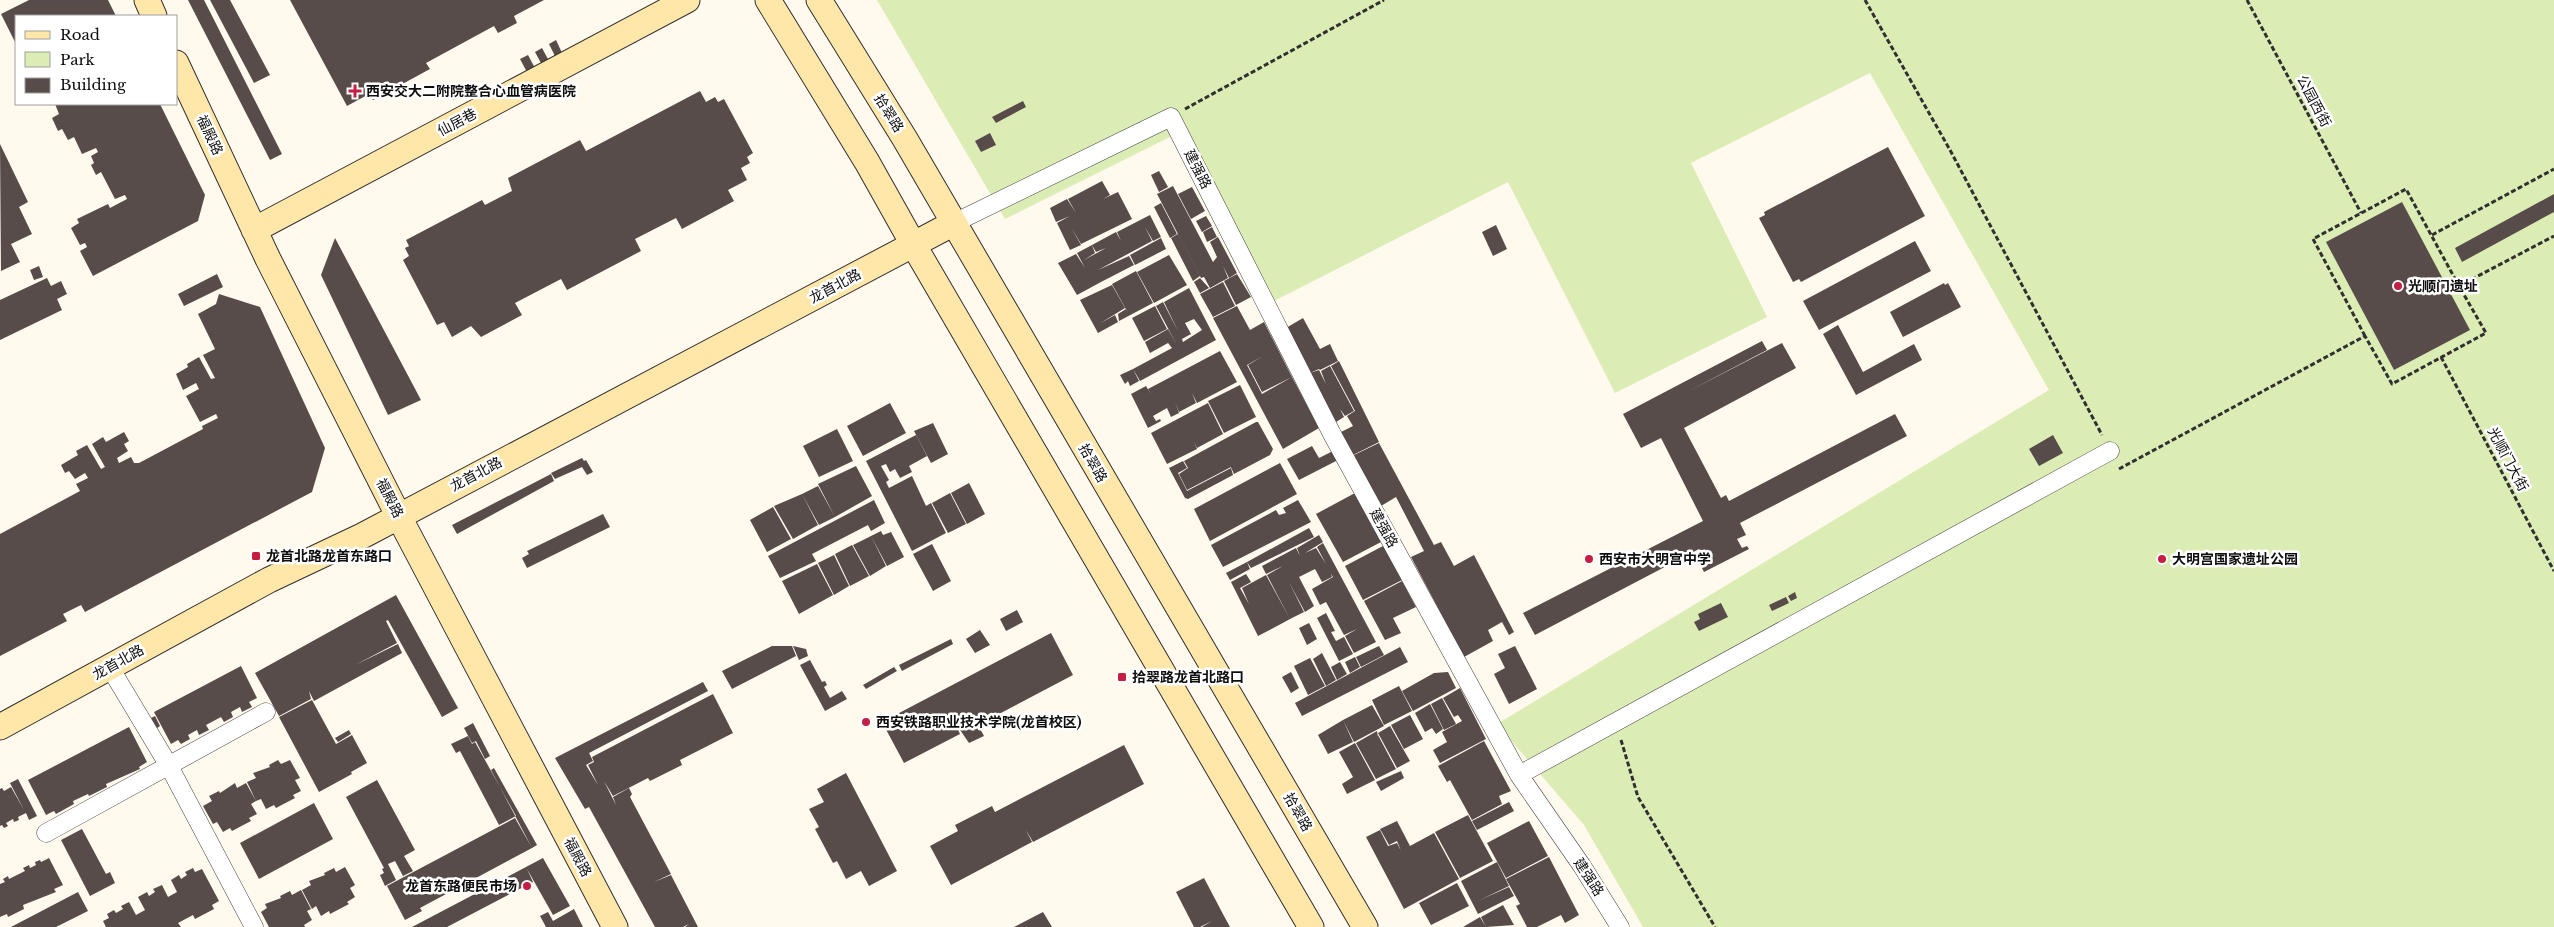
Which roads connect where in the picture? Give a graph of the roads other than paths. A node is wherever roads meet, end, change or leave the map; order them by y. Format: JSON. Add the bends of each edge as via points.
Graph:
{"nodes":[{"id":1,"x":147,"y":0,"type":"edge"},
{"id":2,"x":687,"y":0,"type":"edge"},
{"id":3,"x":768,"y":0,"type":"edge"},
{"id":4,"x":819,"y":0,"type":"edge"},
{"id":5,"x":154,"y":15,"type":"edge"},
{"id":6,"x":178,"y":67,"type":"edge"},
{"id":7,"x":954,"y":223,"type":"junction"},
{"id":8,"x":254,"y":230,"type":"junction"},
{"id":9,"x":913,"y":244,"type":"junction"},
{"id":10,"x":2110,"y":451,"type":"road end"},
{"id":11,"x":398,"y":515,"type":"junction"},
{"id":12,"x":109,"y":666,"type":"junction"},
{"id":13,"x":266,"y":712,"type":"dead end"},
{"id":14,"x":0,"y":727,"type":"edge"},
{"id":15,"x":169,"y":766,"type":"junction"},
{"id":16,"x":1519,"y":775,"type":"junction"},
{"id":17,"x":46,"y":833,"type":"dead end"},
{"id":18,"x":254,"y":927,"type":"edge"},
{"id":19,"x":615,"y":927,"type":"edge"},
{"id":20,"x":1311,"y":927,"type":"edge"},
{"id":21,"x":1365,"y":927,"type":"edge"},
{"id":22,"x":1620,"y":927,"type":"edge"}],
"edges":[{"from":1,"to":5,"type":"street"},
{"from":2,"to":8,"type":"street","name":"仙居巷"},
{"from":3,"to":9,"type":"street"},
{"from":4,"to":7,"type":"street","name":"拾翠路"},
{"from":6,"to":8,"type":"street","name":"福殿路"},
{"from":7,"to":9,"type":"street","name":"龙首北路"},
{"from":7,"to":16,"type":"street","name":"建强路","via":[[1171,117],[1332,434]]},
{"from":7,"to":21,"type":"street","name":"拾翠路"},
{"from":8,"to":11,"type":"street","name":"福殿路"},
{"from":9,"to":11,"type":"street","name":"龙首北路"},
{"from":9,"to":20,"type":"street"},
{"from":10,"to":16,"type":"street"},
{"from":11,"to":12,"type":"street","name":"龙首北路"},
{"from":11,"to":19,"type":"street","name":"福殿路"},
{"from":12,"to":14,"type":"street","name":"龙首北路"},
{"from":12,"to":15,"type":"street"},
{"from":13,"to":15,"type":"street"},
{"from":15,"to":17,"type":"street"},
{"from":15,"to":18,"type":"street"},
{"from":16,"to":22,"type":"street","name":"建强路"}]}
